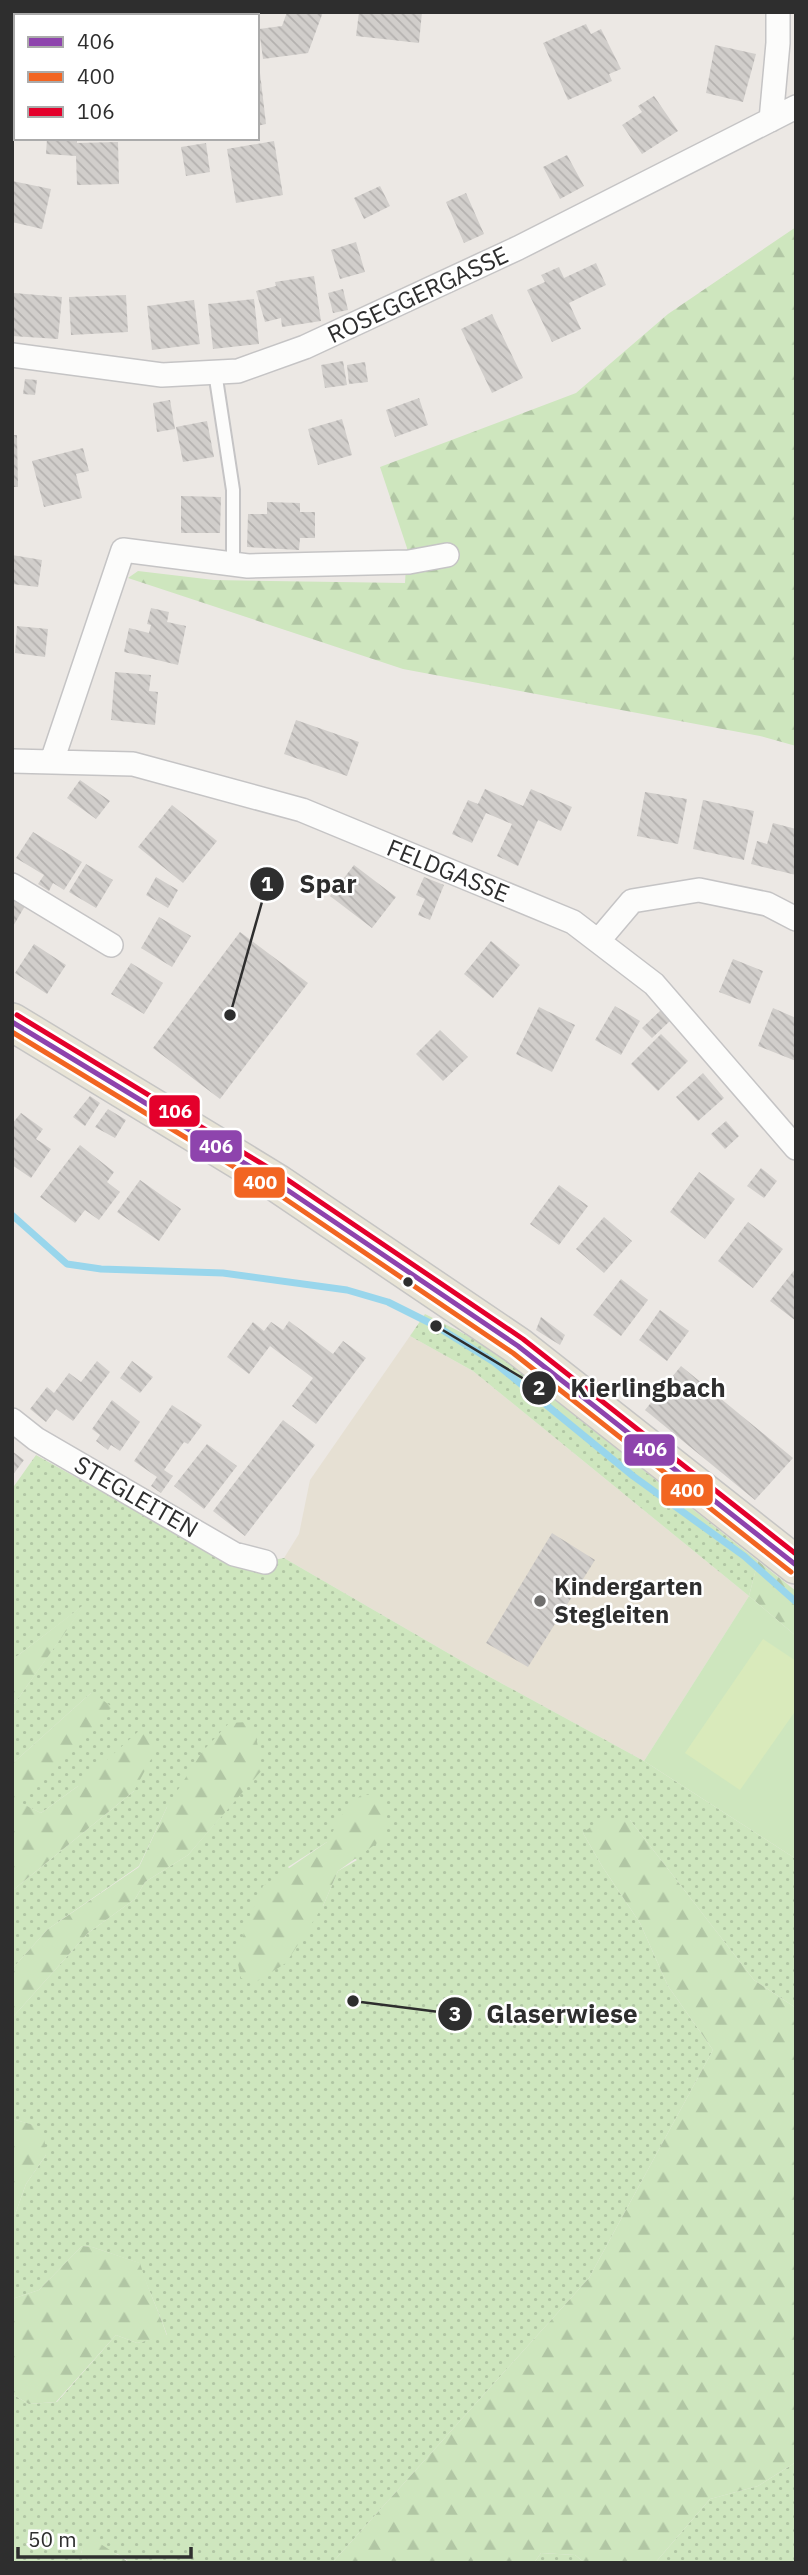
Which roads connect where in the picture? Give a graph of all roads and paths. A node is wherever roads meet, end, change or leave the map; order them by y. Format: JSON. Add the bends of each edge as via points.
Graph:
{"nodes":[{"id":1,"x":778,"y":12,"type":"edge"},
{"id":2,"x":796,"y":107,"type":"edge"},
{"id":3,"x":771,"y":120,"type":"junction"},
{"id":4,"x":12,"y":355,"type":"edge"},
{"id":5,"x":215,"y":372,"type":"junction"},
{"id":6,"x":447,"y":555,"type":"dead end"},
{"id":7,"x":233,"y":564,"type":"junction"},
{"id":8,"x":12,"y":761,"type":"edge"},
{"id":9,"x":52,"y":761,"type":"junction"},
{"id":10,"x":12,"y":885,"type":"edge"},
{"id":11,"x":796,"y":919,"type":"edge"},
{"id":12,"x":599,"y":940,"type":"junction"},
{"id":13,"x":111,"y":945,"type":"dead end"},
{"id":14,"x":12,"y":1022,"type":"edge"},
{"id":15,"x":796,"y":1148,"type":"edge"},
{"id":16,"x":12,"y":1420,"type":"edge"},
{"id":17,"x":265,"y":1562,"type":"dead end"},
{"id":18,"x":796,"y":1566,"type":"edge"}],
"edges":[{"from":1,"to":3,"type":"street"},
{"from":2,"to":3,"type":"street","name":"ROSEGGERGASSE"},
{"from":3,"to":5,"type":"street","name":"ROSEGGERGASSE","via":[[518,248],[305,347],[238,371]]},
{"from":4,"to":5,"type":"street","name":"ROSEGGERGASSE","via":[[162,374]]},
{"from":5,"to":7,"type":"lane","via":[[233,489]]},
{"from":6,"to":7,"type":"street","via":[[409,562]]},
{"from":7,"to":9,"type":"street","via":[[123,550]]},
{"from":8,"to":9,"type":"street","name":"FELDGASSE"},
{"from":9,"to":12,"type":"street","name":"FELDGASSE","via":[[133,764],[302,810],[573,922]]},
{"from":10,"to":13,"type":"street"},
{"from":11,"to":12,"type":"street","via":[[767,904],[699,890],[632,901]]},
{"from":12,"to":15,"type":"street","name":"FELDGASSE","via":[[654,984]]},
{"from":14,"to":18,"type":"main road","via":[[277,1183],[518,1346]]},
{"from":16,"to":17,"type":"street","name":"STEGLEITEN","via":[[69,1459],[234,1554]]}]}
